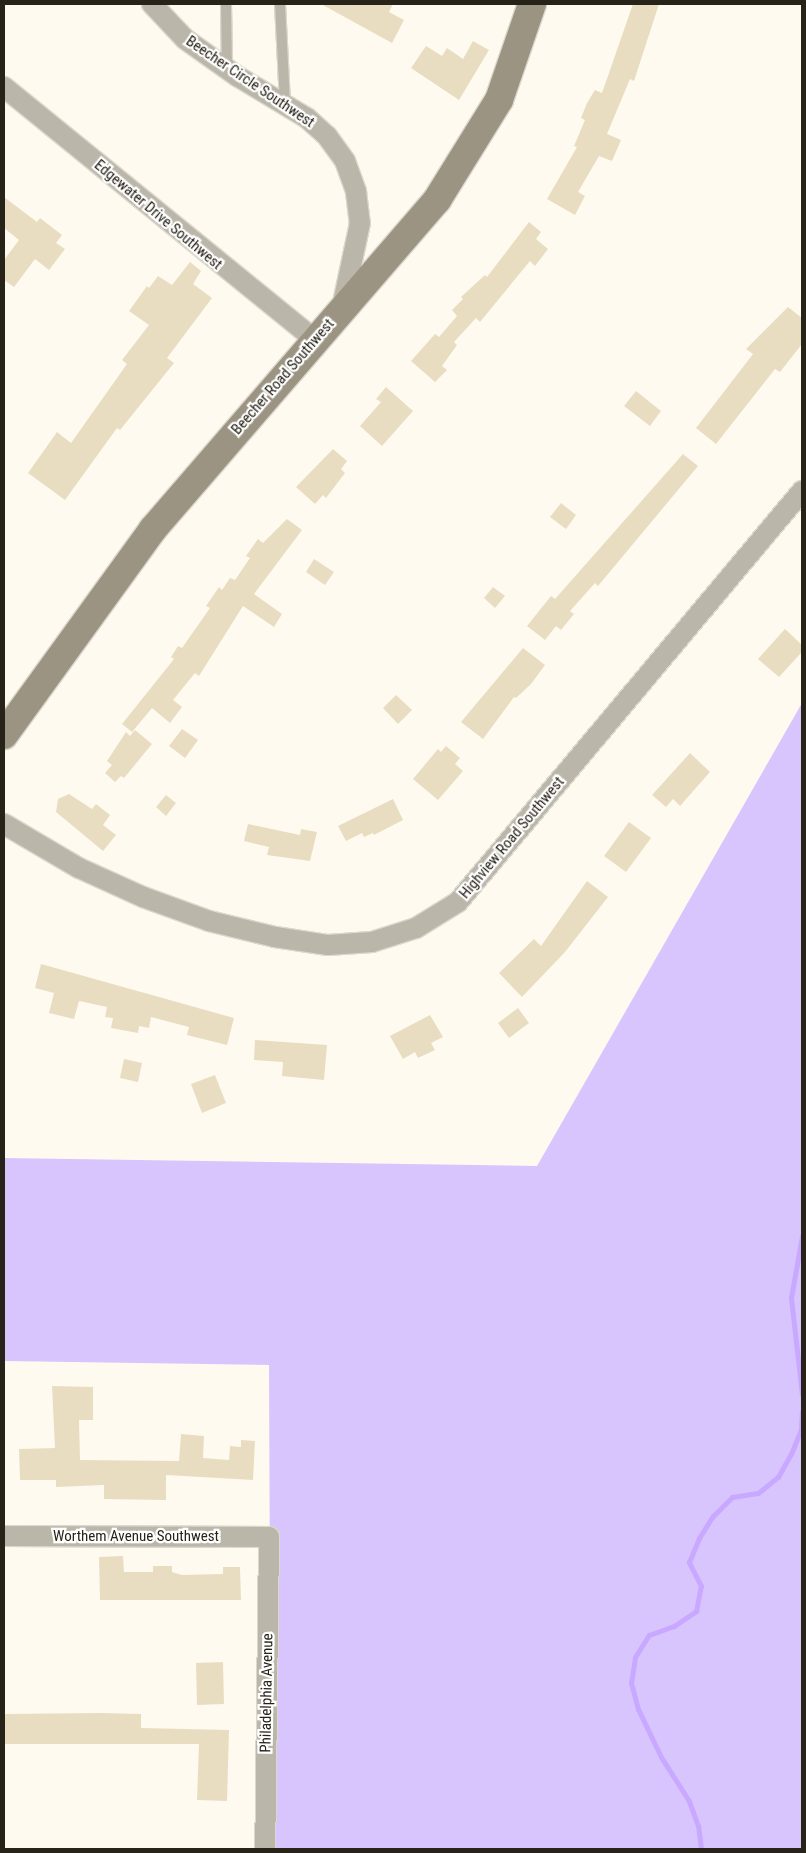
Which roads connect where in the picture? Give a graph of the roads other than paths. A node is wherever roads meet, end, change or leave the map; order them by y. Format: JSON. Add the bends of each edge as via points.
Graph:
{"nodes":[{"id":1,"x":152,"y":4,"type":"edge"},
{"id":2,"x":226,"y":4,"type":"edge"},
{"id":3,"x":280,"y":4,"type":"edge"},
{"id":4,"x":532,"y":4,"type":"edge"},
{"id":5,"x":227,"y":69,"type":"junction"},
{"id":6,"x":4,"y":87,"type":"edge"},
{"id":7,"x":285,"y":104,"type":"junction"},
{"id":8,"x":342,"y":309,"type":"junction"},
{"id":9,"x":315,"y":340,"type":"junction"},
{"id":10,"x":802,"y":491,"type":"edge"},
{"id":11,"x":4,"y":735,"type":"edge"},
{"id":12,"x":4,"y":824,"type":"edge"},
{"id":13,"x":4,"y":1536,"type":"edge"},
{"id":14,"x":269,"y":1537,"type":"joint"},
{"id":15,"x":265,"y":1849,"type":"edge"}],
"edges":[{"from":1,"to":5,"type":"street","name":"Beecher Circle Southwest","via":[[185,39]]},
{"from":2,"to":5,"type":"lane"},
{"from":3,"to":7,"type":"lane"},
{"from":4,"to":8,"type":"street","name":"Beecher Road Southwest","via":[[499,100],[437,200]]},
{"from":5,"to":7,"type":"street","name":"Beecher Circle Southwest"},
{"from":6,"to":9,"type":"street","name":"Edgewater Drive Southwest"},
{"from":7,"to":8,"type":"street","name":"Beecher Circle Southwest","via":[[327,136],[345,161],[356,192],[360,223],[357,249]]},
{"from":8,"to":9,"type":"street","name":"Beecher Road Southwest"},
{"from":9,"to":11,"type":"street","name":"Beecher Road Southwest","via":[[154,529]]},
{"from":10,"to":12,"type":"street","name":"Highview Road Southwest","via":[[458,902],[416,928],[372,942],[328,945],[275,937],[210,921],[143,897],[79,868]]},
{"from":13,"to":14,"type":"street","name":"Worthem Avenue Southwest"},
{"from":14,"to":15,"type":"street","name":"Philadelphia Avenue"}]}
